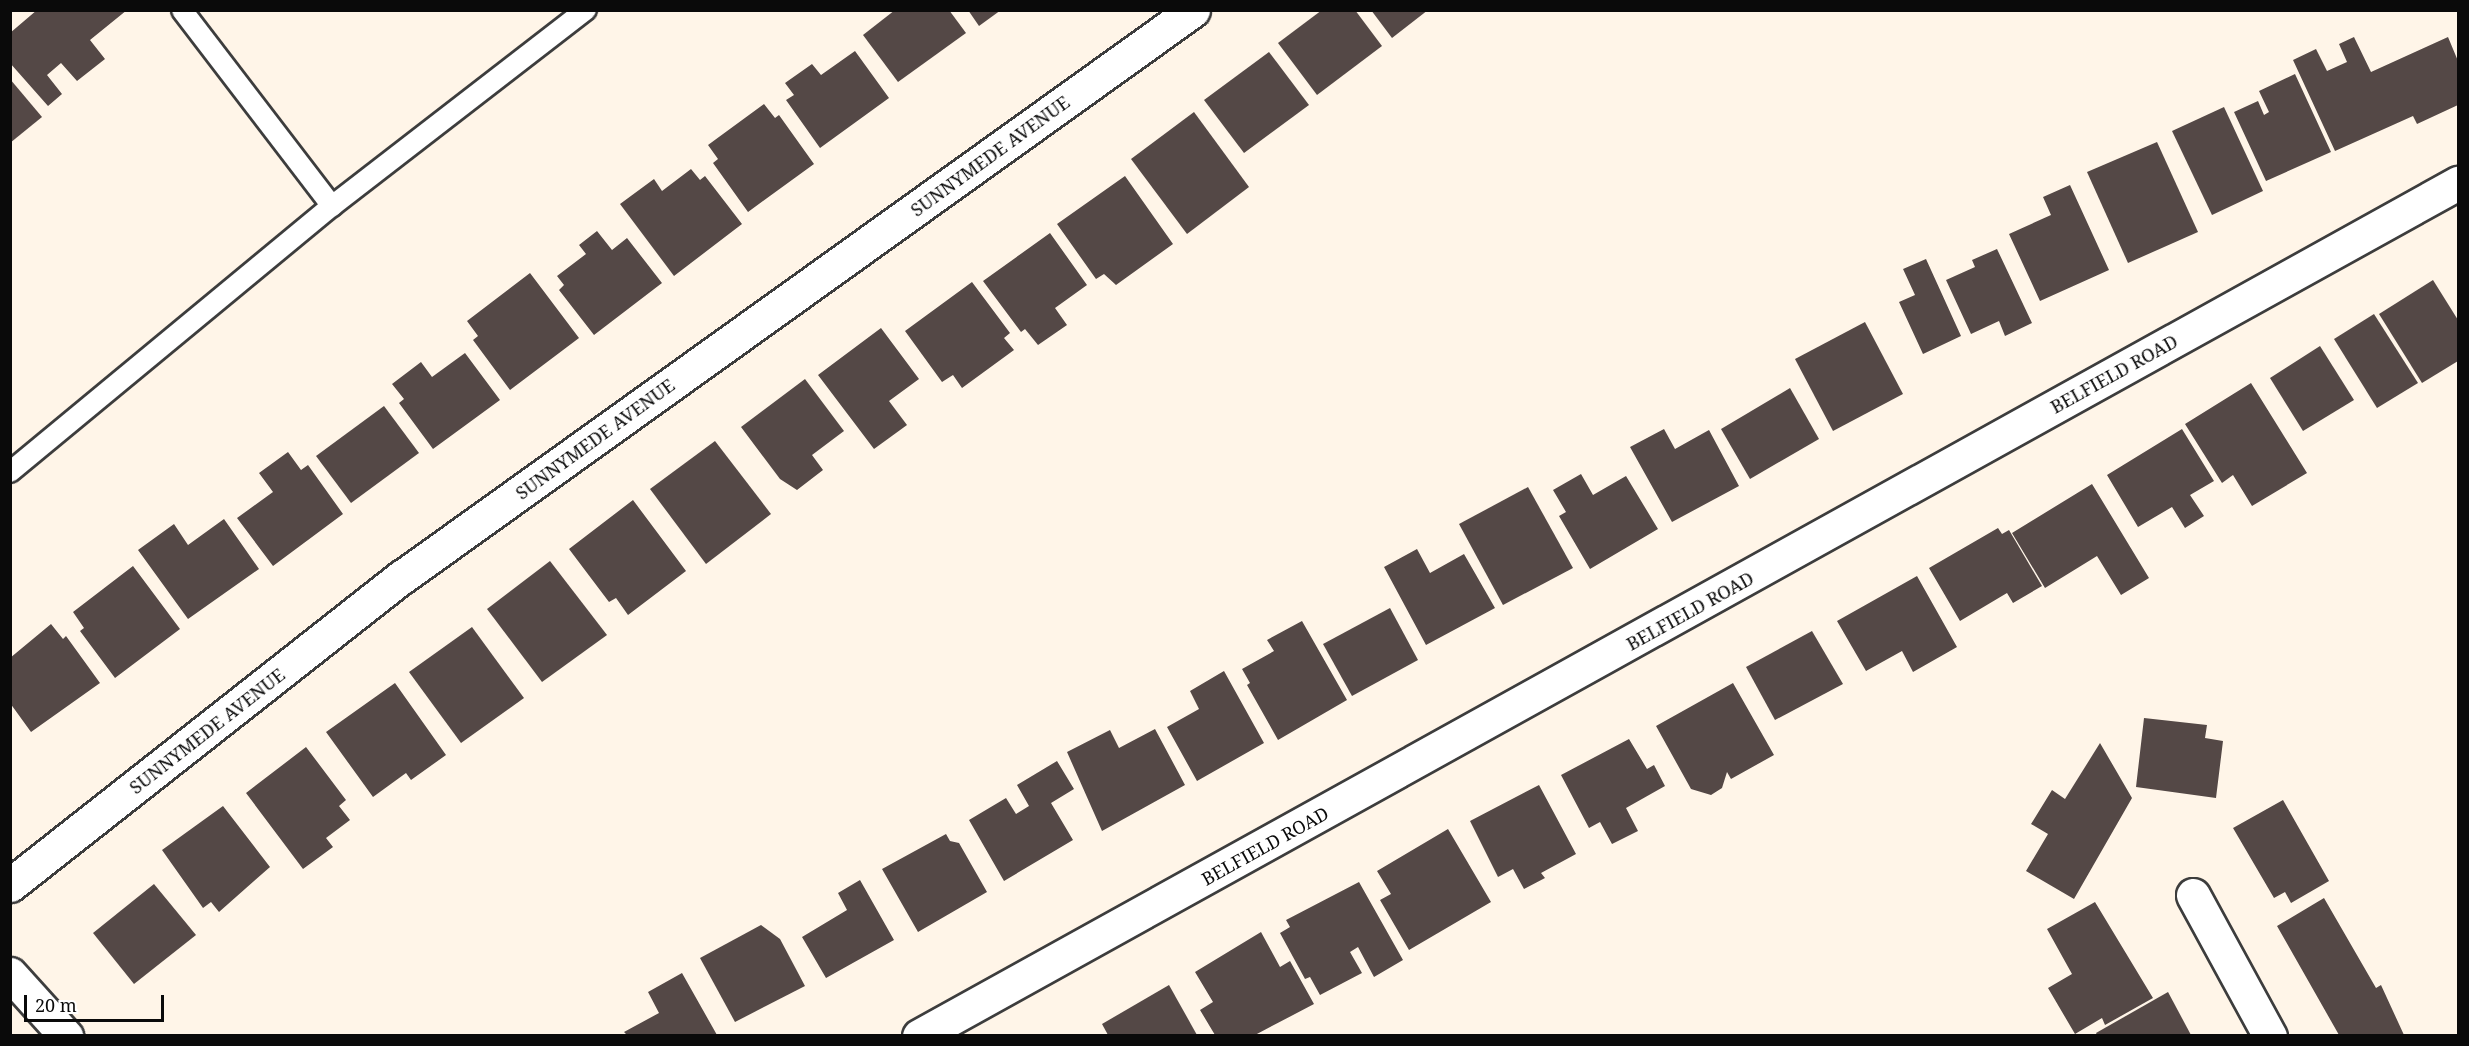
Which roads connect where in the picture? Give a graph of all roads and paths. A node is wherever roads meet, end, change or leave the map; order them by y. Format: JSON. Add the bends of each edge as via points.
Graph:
{"nodes":[{"id":1,"x":182,"y":10,"type":"edge"},
{"id":2,"x":586,"y":10,"type":"edge"},
{"id":3,"x":1193,"y":10,"type":"edge"},
{"id":4,"x":2458,"y":183,"type":"edge"},
{"id":5,"x":332,"y":206,"type":"junction"},
{"id":6,"x":10,"y":472,"type":"edge"},
{"id":7,"x":10,"y":885,"type":"edge"},
{"id":8,"x":2193,"y":895,"type":"dead end"},
{"id":9,"x":10,"y":974,"type":"edge"},
{"id":10,"x":66,"y":1035,"type":"edge"},
{"id":11,"x":919,"y":1035,"type":"edge"},
{"id":12,"x":2270,"y":1035,"type":"edge"}],
"edges":[{"from":1,"to":5,"type":"lane"},
{"from":2,"to":5,"type":"lane"},
{"from":3,"to":7,"type":"street","name":"SUNNYMEDE AVENUE","via":[[402,577]]},
{"from":4,"to":11,"type":"street","name":"BELFIELD ROAD"},
{"from":5,"to":6,"type":"lane"},
{"from":8,"to":12,"type":"street"},
{"from":9,"to":10,"type":"street"}]}
